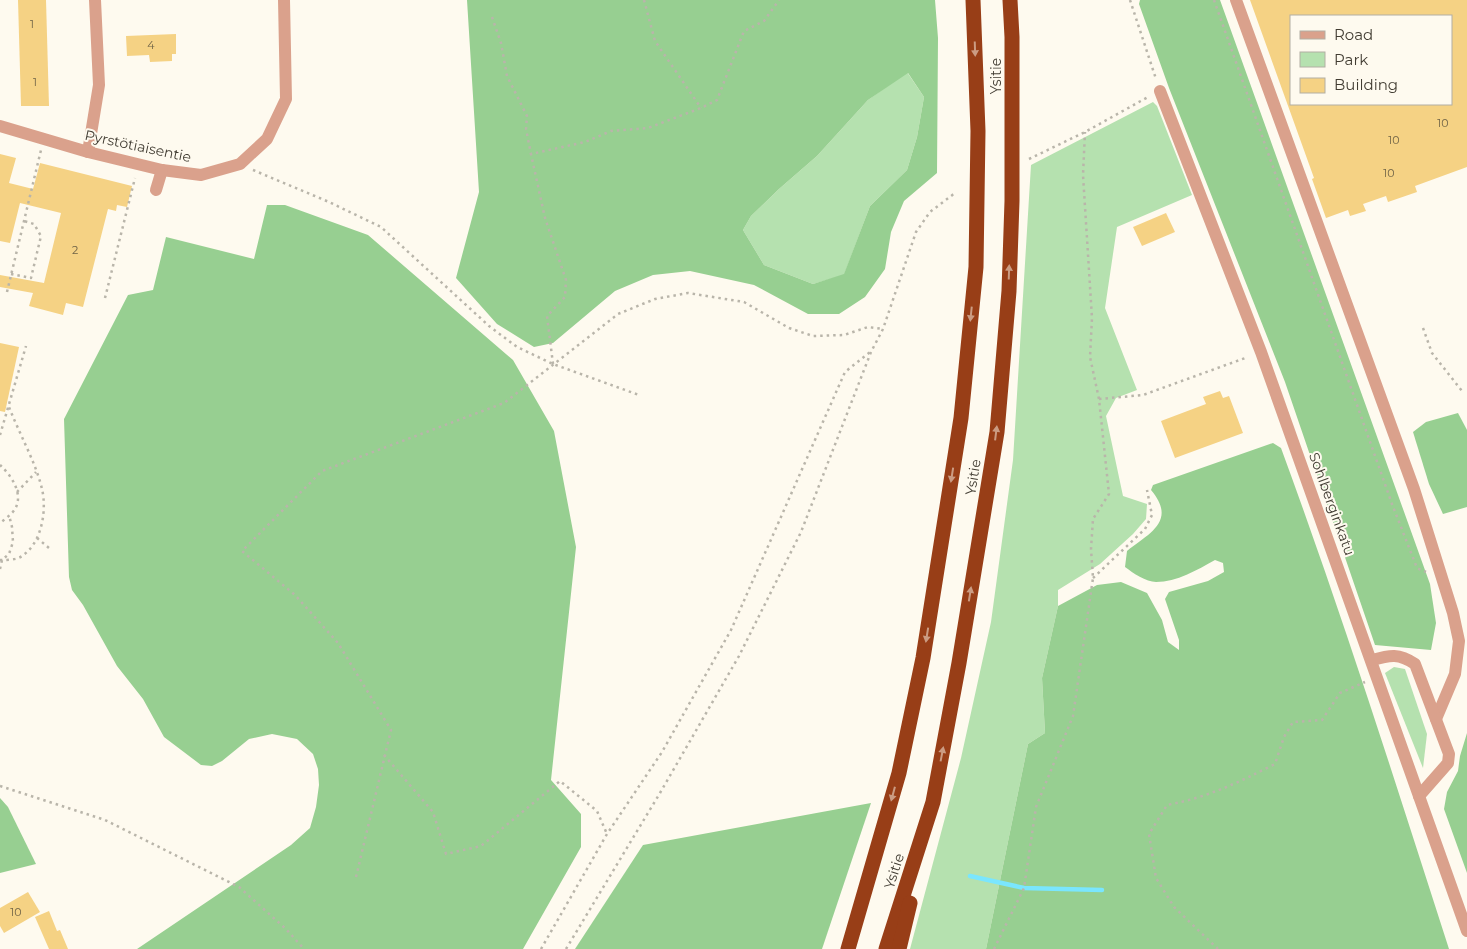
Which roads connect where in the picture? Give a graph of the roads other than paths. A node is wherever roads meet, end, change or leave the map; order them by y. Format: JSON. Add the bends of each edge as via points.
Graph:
{"nodes":[{"id":1,"x":95,"y":0,"type":"edge"},
{"id":2,"x":284,"y":0,"type":"edge"},
{"id":3,"x":973,"y":0,"type":"edge"},
{"id":4,"x":1010,"y":0,"type":"edge"},
{"id":5,"x":1236,"y":0,"type":"edge"},
{"id":6,"x":1160,"y":90,"type":"road end"},
{"id":7,"x":0,"y":126,"type":"edge"},
{"id":8,"x":88,"y":152,"type":"junction"},
{"id":9,"x":162,"y":170,"type":"junction"},
{"id":10,"x":156,"y":190,"type":"dead end"},
{"id":11,"x":1372,"y":660,"type":"junction"},
{"id":12,"x":1436,"y":719,"type":"junction"},
{"id":13,"x":1419,"y":796,"type":"junction"},
{"id":14,"x":934,"y":802,"type":"junction"},
{"id":15,"x":1467,"y":931,"type":"edge"},
{"id":16,"x":848,"y":949,"type":"edge"},
{"id":17,"x":886,"y":949,"type":"edge"},
{"id":18,"x":900,"y":949,"type":"edge"}],
"edges":[{"from":1,"to":8,"type":"street","via":[[99,85]]},
{"from":2,"to":9,"type":"street","name":"Pyrstötiaisentie","via":[[286,99],[268,139],[240,164],[201,175]]},
{"from":3,"to":16,"type":"highway","name":"Ysitie","one_way":true,"via":[[978,131],[976,267],[961,418],[921,667],[899,773]]},
{"from":14,"to":4,"type":"highway","name":"Ysitie","one_way":true,"via":[[996,432],[1009,291],[1012,210]]},
{"from":5,"to":12,"type":"street","via":[[1414,489],[1453,613],[1459,641],[1455,674]]},
{"from":6,"to":11,"type":"street","name":"Sohlberginkatu","via":[[1261,352]]},
{"from":7,"to":8,"type":"street","name":"Pyrstötiaisentie"},
{"from":8,"to":9,"type":"street","name":"Pyrstötiaisentie"},
{"from":9,"to":10,"type":"street"},
{"from":11,"to":12,"type":"street","via":[[1391,655],[1415,664]]},
{"from":11,"to":13,"type":"street","name":"Sohlberginkatu"},
{"from":12,"to":13,"type":"street","via":[[1449,754],[1448,763]]},
{"from":13,"to":15,"type":"street","name":"Sohlberginkatu"},
{"from":14,"to":17,"type":"highway","name":"Ysitie"},
{"from":14,"to":18,"type":"highway"}]}
